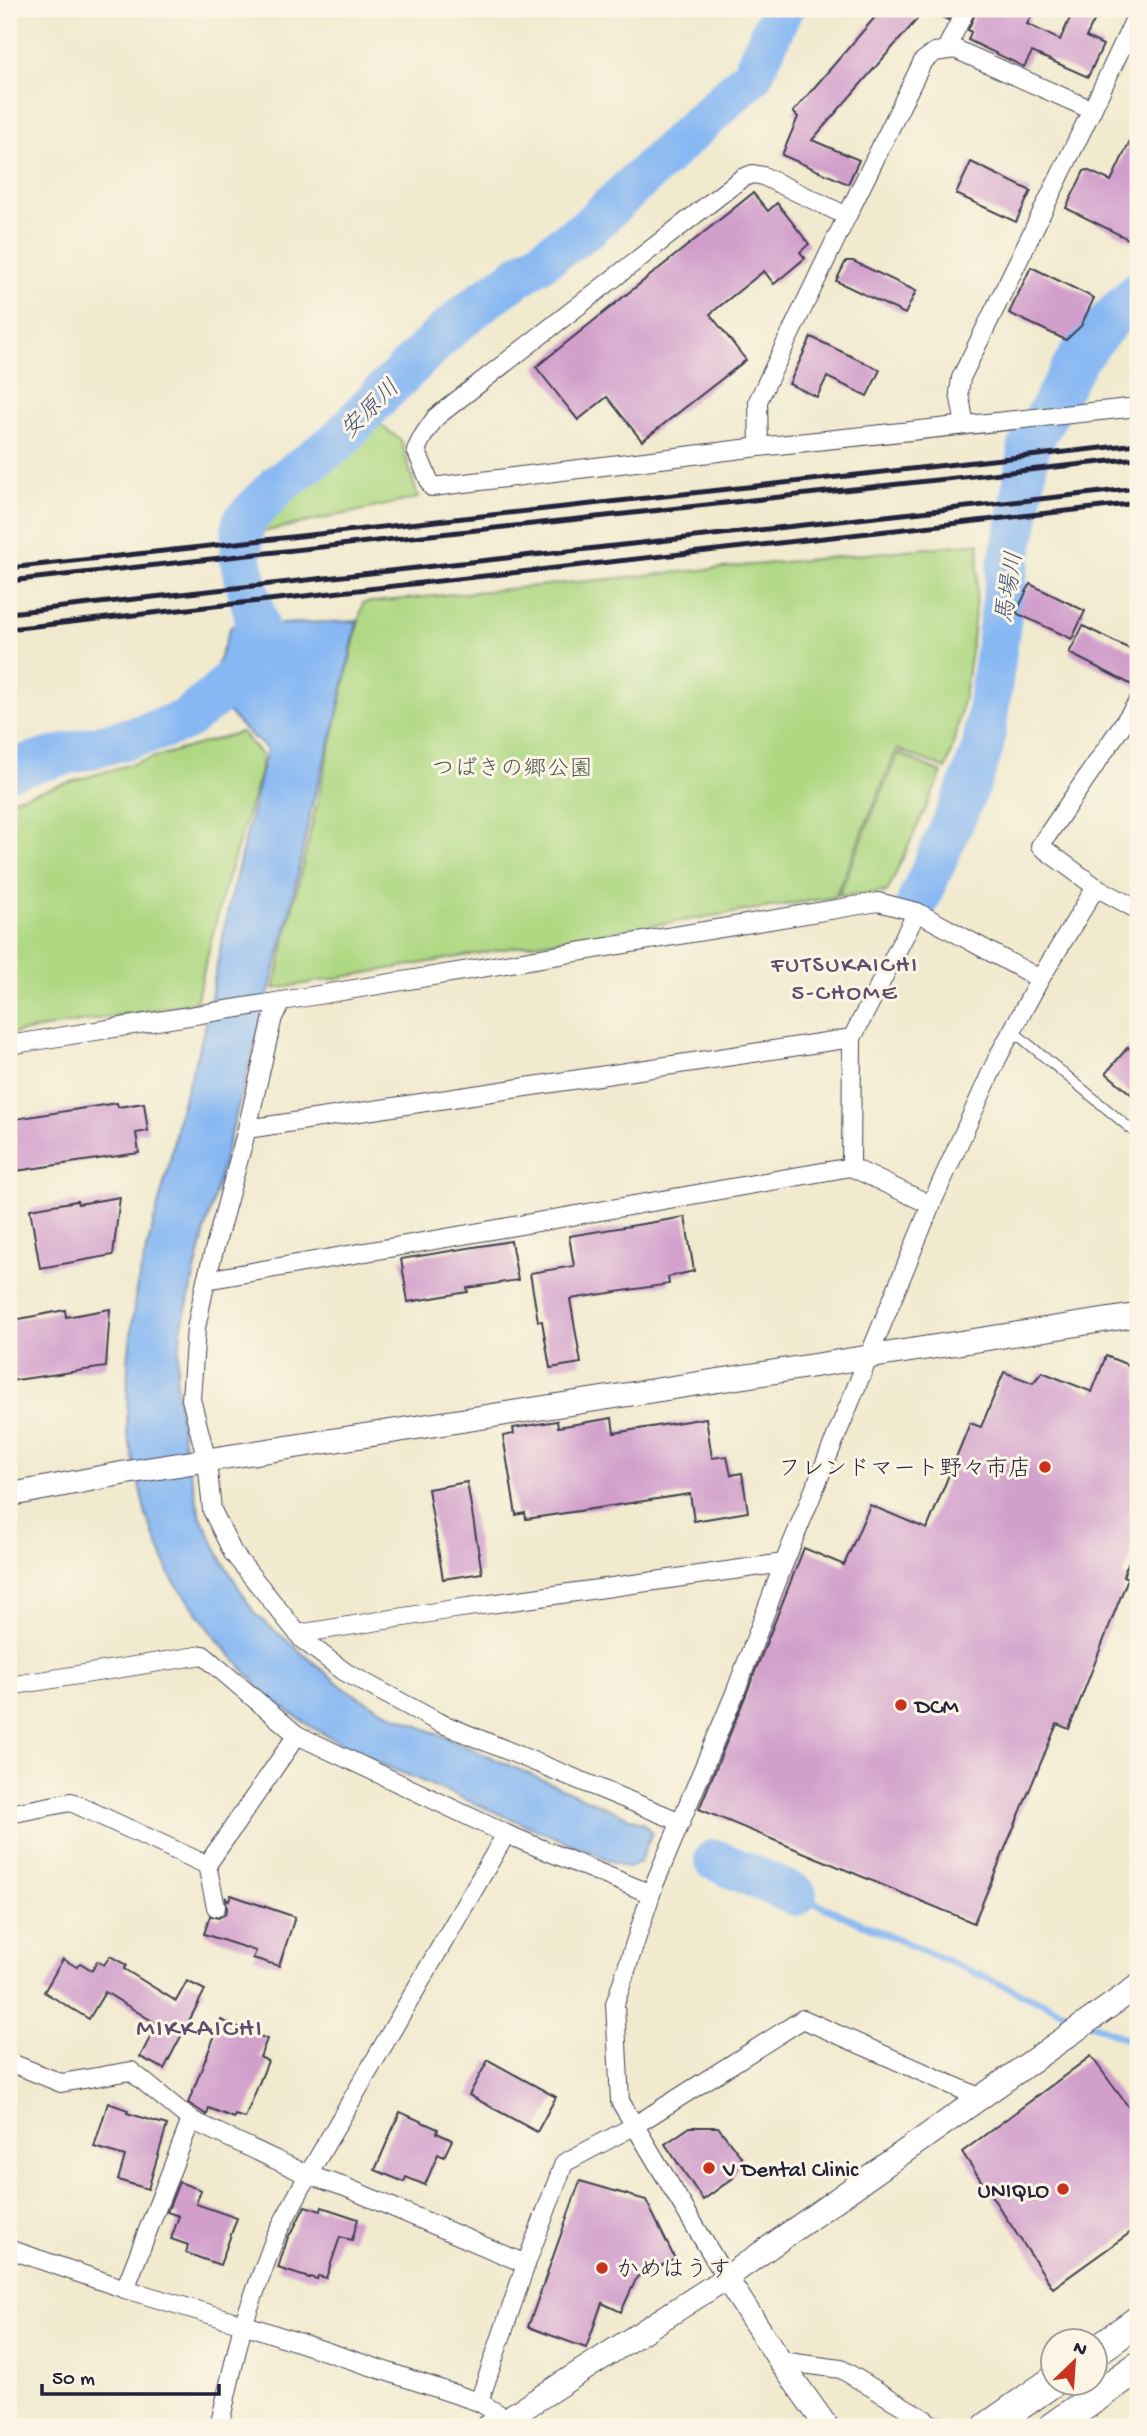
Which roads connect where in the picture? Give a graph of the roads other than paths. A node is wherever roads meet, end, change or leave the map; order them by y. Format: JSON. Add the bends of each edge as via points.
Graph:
{"nodes":[{"id":1,"x":966,"y":9,"type":"edge"},
{"id":2,"x":1138,"y":12,"type":"edge"},
{"id":3,"x":946,"y":49,"type":"junction"},
{"id":4,"x":1092,"y":110,"type":"junction"},
{"id":5,"x":847,"y":216,"type":"junction"},
{"id":6,"x":1138,"y":407,"type":"edge"},
{"id":7,"x":965,"y":425,"type":"junction"},
{"id":8,"x":759,"y":447,"type":"junction"},
{"id":9,"x":1138,"y":702,"type":"edge"},
{"id":10,"x":1096,"y":887,"type":"junction"},
{"id":11,"x":1138,"y":910,"type":"edge"},
{"id":12,"x":917,"y":912,"type":"junction"},
{"id":13,"x":1040,"y":978,"type":"junction"},
{"id":14,"x":282,"y":1001,"type":"junction"},
{"id":15,"x":1013,"y":1031,"type":"junction"},
{"id":16,"x":852,"y":1038,"type":"junction"},
{"id":17,"x":9,"y":1045,"type":"edge"},
{"id":18,"x":247,"y":1129,"type":"junction"},
{"id":19,"x":1138,"y":1135,"type":"edge"},
{"id":20,"x":851,"y":1167,"type":"junction"},
{"id":21,"x":930,"y":1205,"type":"junction"},
{"id":22,"x":206,"y":1280,"type":"junction"},
{"id":23,"x":1138,"y":1315,"type":"edge"},
{"id":24,"x":869,"y":1359,"type":"junction"},
{"id":25,"x":207,"y":1461,"type":"junction"},
{"id":26,"x":9,"y":1495,"type":"edge"},
{"id":27,"x":784,"y":1563,"type":"junction"},
{"id":28,"x":298,"y":1634,"type":"junction"},
{"id":29,"x":9,"y":1686,"type":"edge"},
{"id":30,"x":297,"y":1735,"type":"junction"},
{"id":31,"x":9,"y":1814,"type":"edge"},
{"id":32,"x":679,"y":1826,"type":"junction"},
{"id":33,"x":506,"y":1834,"type":"junction"},
{"id":34,"x":207,"y":1865,"type":"junction"},
{"id":35,"x":652,"y":1890,"type":"junction"},
{"id":36,"x":216,"y":1907,"type":"dead end"},
{"id":37,"x":1138,"y":1986,"type":"edge"},
{"id":38,"x":9,"y":2062,"type":"edge"},
{"id":39,"x":981,"y":2098,"type":"junction"},
{"id":40,"x":191,"y":2120,"type":"junction"},
{"id":41,"x":634,"y":2126,"type":"junction"},
{"id":42,"x":308,"y":2175,"type":"junction"},
{"id":43,"x":9,"y":2249,"type":"edge"},
{"id":44,"x":526,"y":2263,"type":"junction"},
{"id":45,"x":726,"y":2277,"type":"junction"},
{"id":46,"x":125,"y":2289,"type":"junction"},
{"id":47,"x":1138,"y":2321,"type":"edge"},
{"id":48,"x":243,"y":2324,"type":"junction"},
{"id":49,"x":1108,"y":2342,"type":"edge"},
{"id":50,"x":780,"y":2361,"type":"junction"},
{"id":51,"x":1138,"y":2367,"type":"edge"},
{"id":52,"x":1038,"y":2392,"type":"edge"},
{"id":53,"x":479,"y":2402,"type":"junction"},
{"id":54,"x":926,"y":2420,"type":"dead end"},
{"id":55,"x":497,"y":2423,"type":"edge"},
{"id":56,"x":219,"y":2427,"type":"edge"},
{"id":57,"x":827,"y":2427,"type":"edge"},
{"id":58,"x":988,"y":2427,"type":"edge"},
{"id":59,"x":1053,"y":2427,"type":"edge"}],
"edges":[{"from":1,"to":3,"type":"street"},
{"from":2,"to":4,"type":"street"},
{"from":3,"to":4,"type":"street"},
{"from":3,"to":5,"type":"street","via":[[923,61]]},
{"from":4,"to":7,"type":"street","via":[[961,378]]},
{"from":5,"to":8,"type":"street","via":[[758,401]]},
{"from":5,"to":8,"type":"street","via":[[764,176],[742,177],[436,417],[416,450],[432,487]]},
{"from":6,"to":7,"type":"street"},
{"from":7,"to":8,"type":"street"},
{"from":9,"to":10,"type":"street","via":[[1040,846]]},
{"from":10,"to":11,"type":"street"},
{"from":10,"to":13,"type":"street"},
{"from":12,"to":13,"type":"street"},
{"from":12,"to":14,"type":"street","via":[[878,902]]},
{"from":12,"to":16,"type":"street"},
{"from":13,"to":15,"type":"street"},
{"from":14,"to":17,"type":"street"},
{"from":14,"to":18,"type":"street","via":[[273,1017]]},
{"from":15,"to":19,"type":"lane"},
{"from":15,"to":21,"type":"street"},
{"from":16,"to":18,"type":"street"},
{"from":16,"to":20,"type":"street"},
{"from":18,"to":22,"type":"street"},
{"from":20,"to":21,"type":"street"},
{"from":20,"to":22,"type":"street"},
{"from":21,"to":24,"type":"street"},
{"from":22,"to":25,"type":"street","via":[[196,1328],[191,1399]]},
{"from":23,"to":24,"type":"street"},
{"from":24,"to":25,"type":"street"},
{"from":24,"to":27,"type":"street"},
{"from":25,"to":26,"type":"street"},
{"from":25,"to":28,"type":"street","via":[[212,1510],[233,1553]]},
{"from":27,"to":28,"type":"street"},
{"from":27,"to":32,"type":"street"},
{"from":28,"to":32,"type":"street","via":[[345,1672],[438,1722]]},
{"from":29,"to":30,"type":"street","via":[[203,1655]]},
{"from":30,"to":33,"type":"street"},
{"from":30,"to":34,"type":"street"},
{"from":31,"to":34,"type":"street","via":[[71,1802]]},
{"from":32,"to":35,"type":"street"},
{"from":33,"to":35,"type":"street"},
{"from":33,"to":42,"type":"street"},
{"from":34,"to":36,"type":"street"},
{"from":35,"to":41,"type":"street","via":[[615,2004],[620,2101]]},
{"from":37,"to":39,"type":"street"},
{"from":38,"to":40,"type":"street","via":[[61,2083],[131,2071]]},
{"from":39,"to":41,"type":"street","via":[[803,2019]]},
{"from":39,"to":45,"type":"street"},
{"from":40,"to":42,"type":"street"},
{"from":40,"to":46,"type":"street"},
{"from":41,"to":44,"type":"street","via":[[564,2163]]},
{"from":41,"to":45,"type":"street"},
{"from":42,"to":44,"type":"street"},
{"from":42,"to":48,"type":"street","via":[[276,2235]]},
{"from":43,"to":46,"type":"street"},
{"from":44,"to":53,"type":"street"},
{"from":45,"to":50,"type":"street"},
{"from":45,"to":55,"type":"street"},
{"from":46,"to":48,"type":"street"},
{"from":47,"to":49,"type":"highway"},
{"from":48,"to":53,"type":"street"},
{"from":48,"to":56,"type":"street"},
{"from":50,"to":54,"type":"street","via":[[841,2369]]},
{"from":50,"to":57,"type":"street"},
{"from":51,"to":59,"type":"highway"},
{"from":52,"to":58,"type":"highway"},
{"from":53,"to":55,"type":"street"}]}
